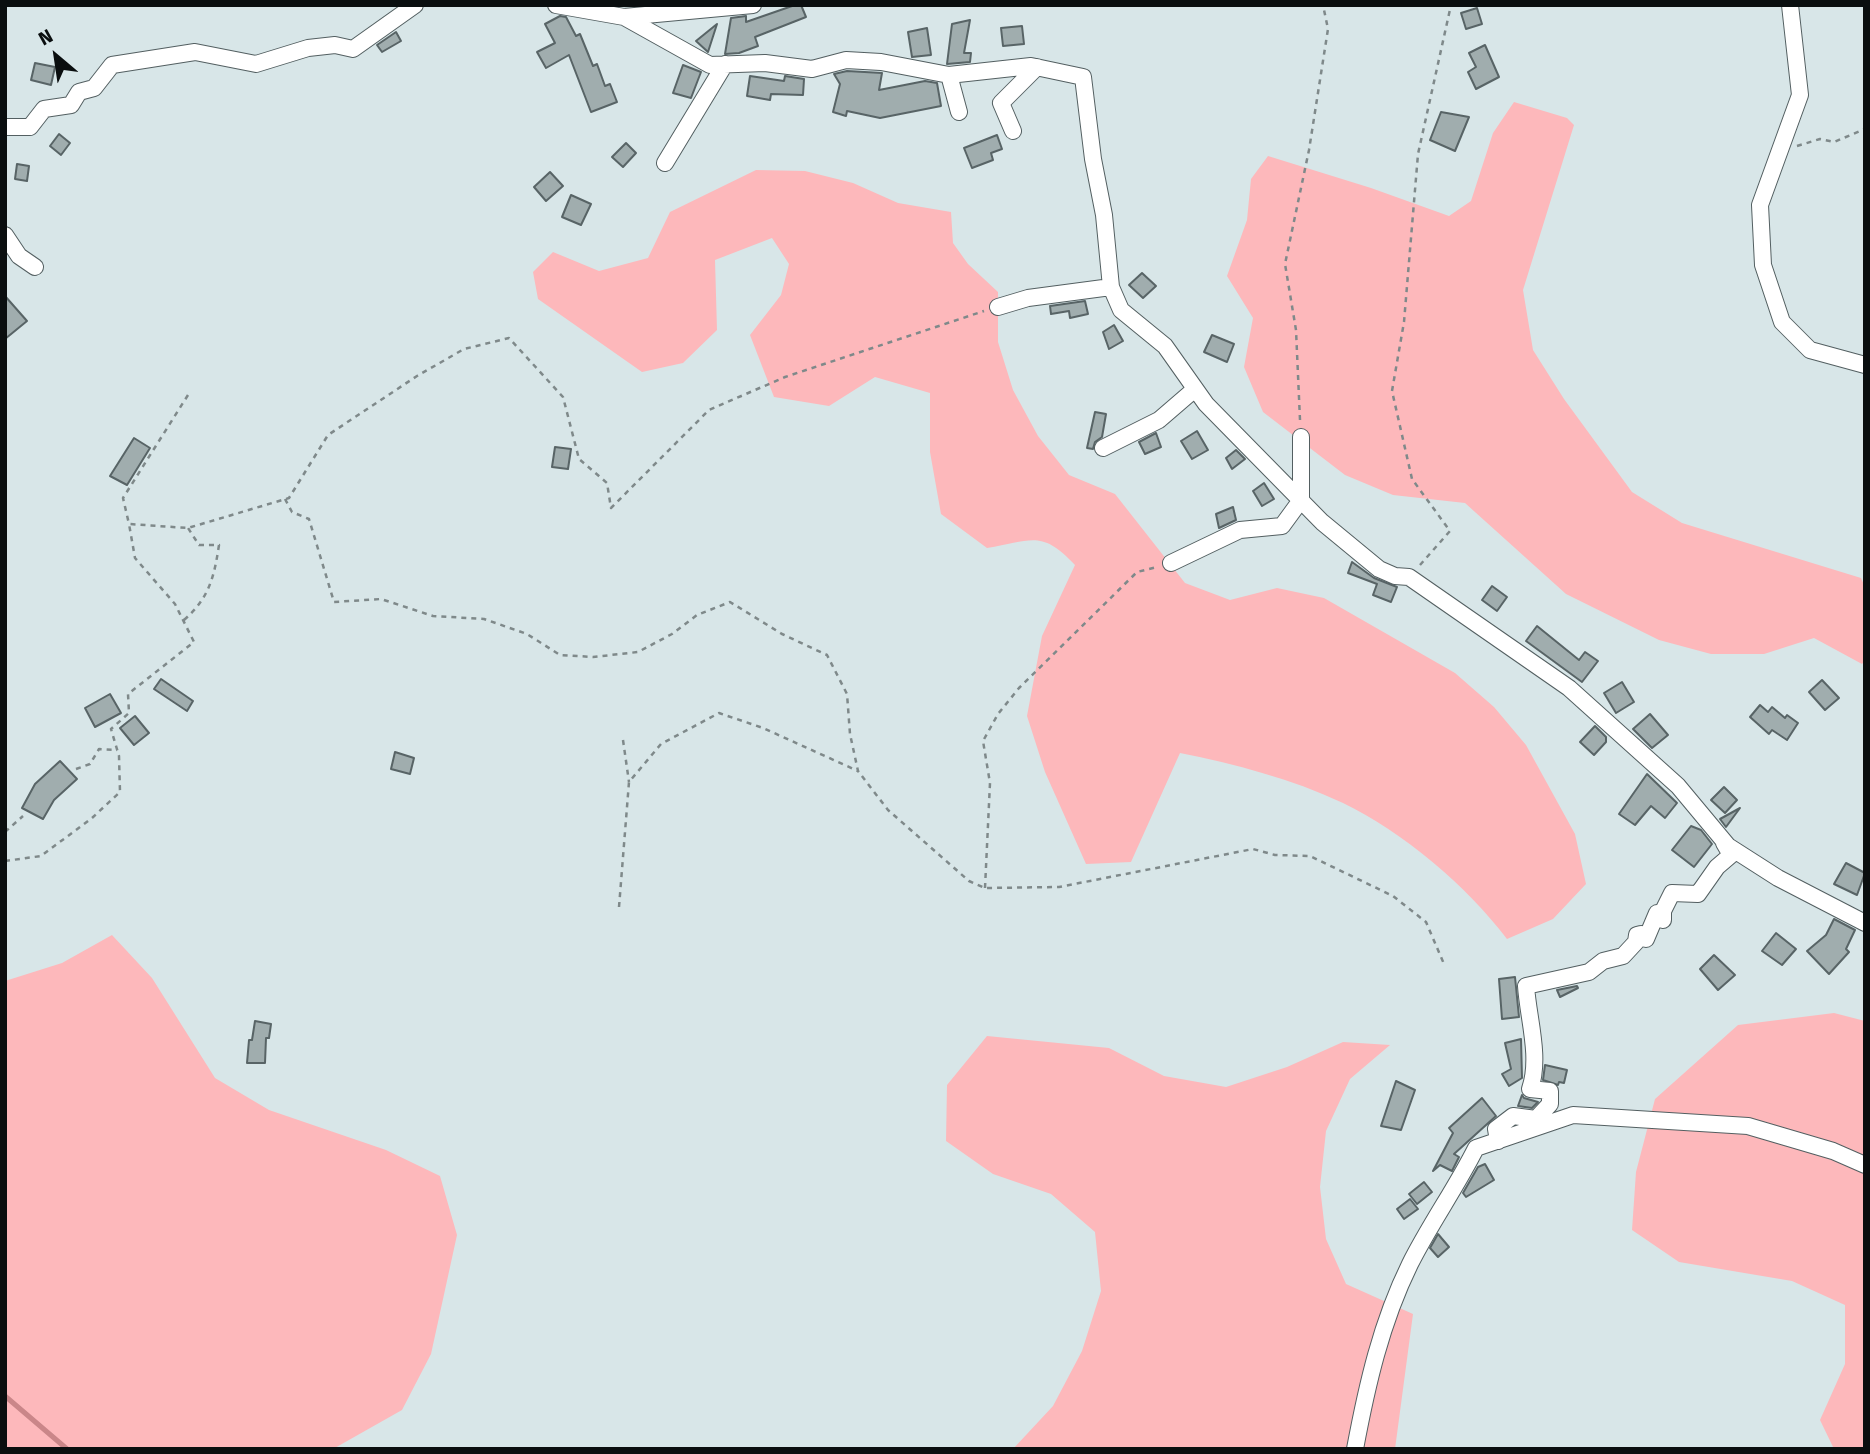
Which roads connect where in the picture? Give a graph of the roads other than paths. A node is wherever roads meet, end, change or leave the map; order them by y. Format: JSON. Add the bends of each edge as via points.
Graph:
{"nodes":[{"id":1,"x":415,"y":5,"type":"edge"},
{"id":2,"x":556,"y":5,"type":"edge"},
{"id":3,"x":753,"y":5,"type":"edge"},
{"id":4,"x":1790,"y":5,"type":"edge"},
{"id":5,"x":624,"y":17,"type":"junction"},
{"id":6,"x":725,"y":64,"type":"junction"},
{"id":7,"x":1037,"y":67,"type":"junction"},
{"id":8,"x":949,"y":75,"type":"junction"},
{"id":9,"x":959,"y":112,"type":"dead end"},
{"id":10,"x":5,"y":127,"type":"edge"},
{"id":11,"x":1013,"y":131,"type":"dead end"},
{"id":12,"x":665,"y":163,"type":"dead end"},
{"id":13,"x":5,"y":235,"type":"edge"},
{"id":14,"x":35,"y":267,"type":"dead end"},
{"id":15,"x":1111,"y":287,"type":"junction"},
{"id":16,"x":998,"y":307,"type":"road end"},
{"id":17,"x":1865,"y":365,"type":"edge"},
{"id":18,"x":1195,"y":389,"type":"junction"},
{"id":19,"x":1301,"y":437,"type":"road end"},
{"id":20,"x":1103,"y":448,"type":"dead end"},
{"id":21,"x":1301,"y":500,"type":"junction"},
{"id":22,"x":1171,"y":563,"type":"road end"},
{"id":23,"x":1721,"y":838,"type":"junction"},
{"id":24,"x":1865,"y":923,"type":"edge"},
{"id":25,"x":1498,"y":1141,"type":"junction"},
{"id":26,"x":1865,"y":1165,"type":"edge"},
{"id":27,"x":1355,"y":1449,"type":"edge"}],
"edges":[{"from":1,"to":10,"type":"street","via":[[353,48],[308,48],[256,64],[195,52],[112,65],[94,88],[79,92],[71,105],[44,109],[30,127]]},
{"from":2,"to":5,"type":"street"},
{"from":3,"to":5,"type":"street"},
{"from":4,"to":17,"type":"street","via":[[1800,95],[1760,205],[1763,265],[1782,322],[1810,350]]},
{"from":5,"to":6,"type":"street","via":[[710,65]]},
{"from":6,"to":8,"type":"street","via":[[812,69],[846,60]]},
{"from":6,"to":12,"type":"street"},
{"from":7,"to":8,"type":"street"},
{"from":7,"to":11,"type":"street","via":[[1001,103]]},
{"from":7,"to":15,"type":"street","via":[[1078,74],[1086,80]]},
{"from":8,"to":9,"type":"street"},
{"from":13,"to":14,"type":"street","via":[[19,257]]},
{"from":15,"to":16,"type":"street"},
{"from":15,"to":18,"type":"street","via":[[1121,310],[1165,346]]},
{"from":18,"to":20,"type":"street","via":[[1160,420]]},
{"from":18,"to":21,"type":"street"},
{"from":19,"to":21,"type":"street"},
{"from":21,"to":22,"type":"street","via":[[1282,527],[1240,530]]},
{"from":21,"to":23,"type":"street","via":[[1379,569],[1409,578],[1569,688],[1678,786]]},
{"from":23,"to":24,"type":"street","via":[[1778,878]]},
{"from":23,"to":25,"type":"street","via":[[1731,855],[1698,894],[1672,893],[1663,920],[1657,913],[1646,939],[1637,935],[1623,956],[1603,961],[1589,972],[1526,986],[1534,1078],[1530,1089],[1550,1091],[1550,1104],[1536,1119],[1513,1116],[1496,1129]]},
{"from":25,"to":26,"type":"street","via":[[1573,1115],[1748,1126]]},
{"from":25,"to":27,"type":"street","via":[[1476,1148],[1410,1265],[1369,1373]]}]}
